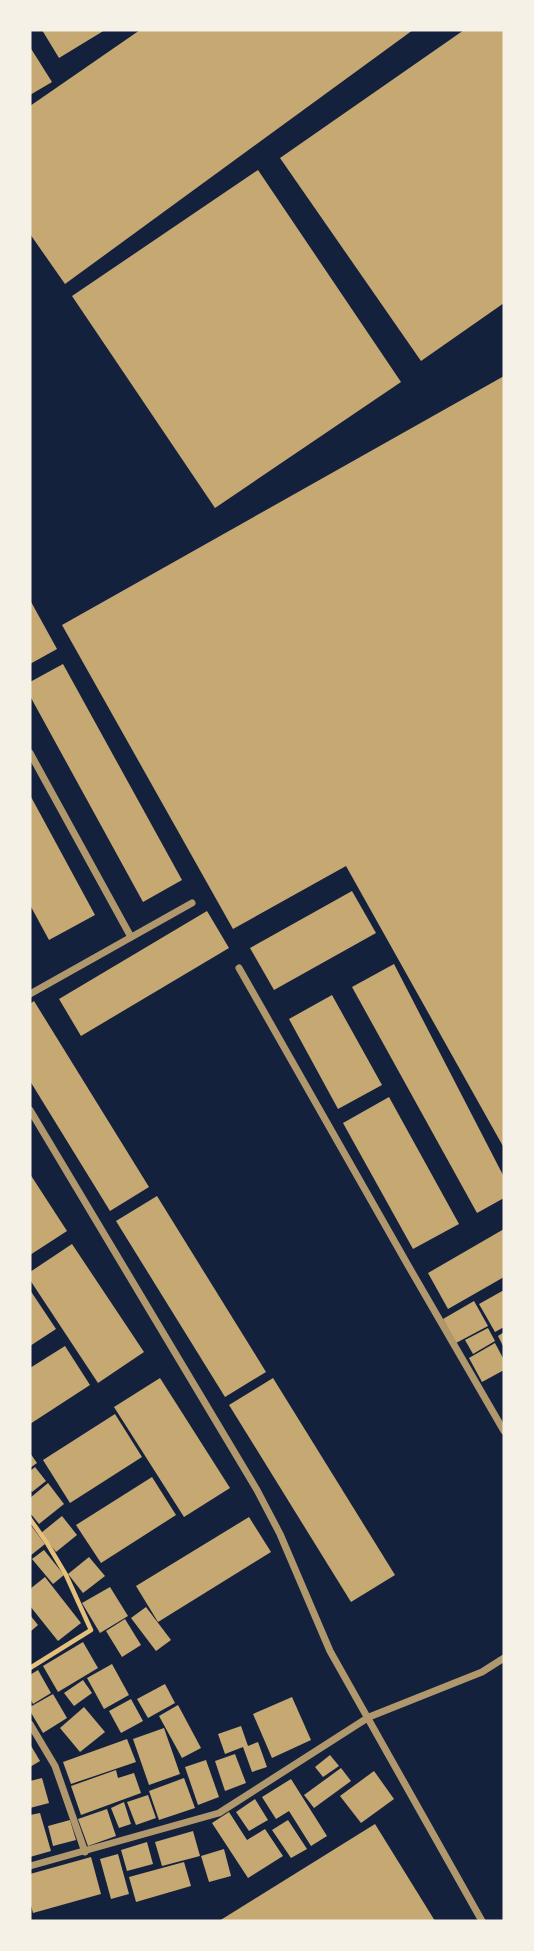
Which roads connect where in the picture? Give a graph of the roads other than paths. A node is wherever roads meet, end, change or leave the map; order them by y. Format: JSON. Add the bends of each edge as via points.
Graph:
{"nodes":[{"id":1,"x":30,"y":753,"type":"edge"},
{"id":2,"x":192,"y":903,"type":"dead end"},
{"id":3,"x":131,"y":937,"type":"junction"},
{"id":4,"x":239,"y":968,"type":"dead end"},
{"id":5,"x":30,"y":994,"type":"edge"},
{"id":6,"x":30,"y":1110,"type":"edge"},
{"id":7,"x":504,"y":1431,"type":"edge"},
{"id":8,"x":504,"y":1658,"type":"edge"},
{"id":9,"x":369,"y":1717,"type":"junction"},
{"id":10,"x":30,"y":1724,"type":"edge"},
{"id":11,"x":85,"y":1852,"type":"junction"},
{"id":12,"x":30,"y":1866,"type":"edge"},
{"id":13,"x":482,"y":1921,"type":"edge"}],
"edges":[{"from":1,"to":3,"type":"street"},
{"from":2,"to":3,"type":"street"},
{"from":3,"to":5,"type":"street"},
{"from":4,"to":7,"type":"street"},
{"from":6,"to":9,"type":"street","via":[[257,1490],[330,1651]]},
{"from":8,"to":9,"type":"street","via":[[482,1672]]},
{"from":9,"to":11,"type":"street","via":[[219,1812]]},
{"from":9,"to":13,"type":"street"},
{"from":10,"to":11,"type":"street","via":[[55,1766]]},
{"from":11,"to":12,"type":"street"}]}
